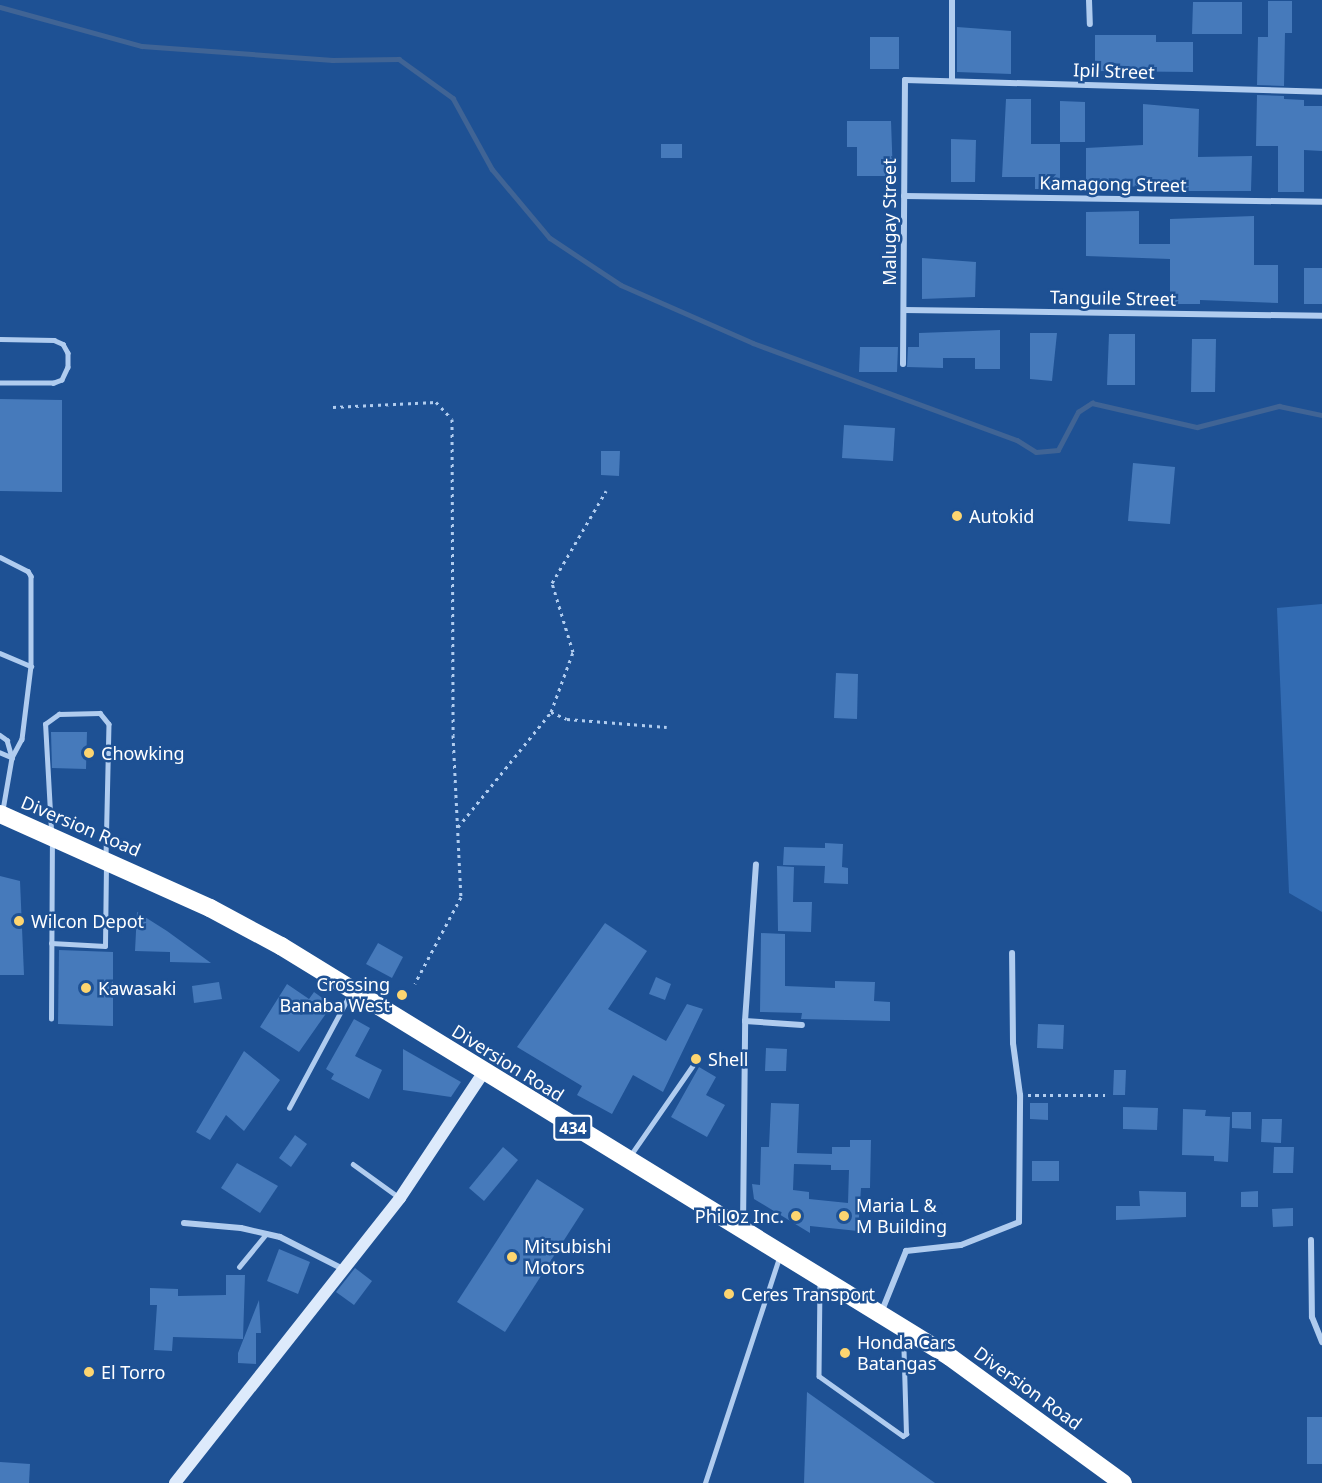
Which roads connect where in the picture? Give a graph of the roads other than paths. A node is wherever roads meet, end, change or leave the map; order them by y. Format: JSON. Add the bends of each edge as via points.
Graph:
{"nodes":[{"id":1,"x":952,"y":0,"type":"edge"},
{"id":2,"x":1089,"y":0,"type":"edge"},
{"id":3,"x":1090,"y":24,"type":"dead end"},
{"id":4,"x":905,"y":80,"type":"joint"},
{"id":5,"x":952,"y":81,"type":"junction"},
{"id":6,"x":1322,"y":92,"type":"edge"},
{"id":7,"x":904,"y":196,"type":"junction"},
{"id":8,"x":1322,"y":202,"type":"edge"},
{"id":9,"x":904,"y":310,"type":"junction"},
{"id":10,"x":1322,"y":316,"type":"edge"},
{"id":11,"x":0,"y":339,"type":"edge"},
{"id":12,"x":903,"y":364,"type":"dead end"},
{"id":13,"x":0,"y":383,"type":"edge"},
{"id":14,"x":0,"y":557,"type":"edge"},
{"id":15,"x":0,"y":653,"type":"edge"},
{"id":16,"x":31,"y":666,"type":"junction"},
{"id":17,"x":0,"y":735,"type":"edge"},
{"id":18,"x":0,"y":753,"type":"edge"},
{"id":19,"x":12,"y":758,"type":"junction"},
{"id":20,"x":1,"y":815,"type":"edge"},
{"id":21,"x":52,"y":839,"type":"junction"},
{"id":22,"x":106,"y":862,"type":"junction"},
{"id":23,"x":756,"y":864,"type":"dead end"},
{"id":24,"x":51,"y":943,"type":"junction"},
{"id":25,"x":1012,"y":953,"type":"dead end"},
{"id":26,"x":353,"y":989,"type":"junction"},
{"id":27,"x":51,"y":1019,"type":"dead end"},
{"id":28,"x":745,"y":1021,"type":"junction"},
{"id":29,"x":802,"y":1025,"type":"dead end"},
{"id":30,"x":693,"y":1065,"type":"dead end"},
{"id":31,"x":483,"y":1073,"type":"junction"},
{"id":32,"x":288,"y":1108,"type":"dead end"},
{"id":33,"x":626,"y":1161,"type":"junction"},
{"id":34,"x":353,"y":1164,"type":"dead end"},
{"id":35,"x":400,"y":1197,"type":"junction"},
{"id":36,"x":184,"y":1223,"type":"dead end"},
{"id":37,"x":743,"y":1231,"type":"junction"},
{"id":38,"x":266,"y":1234,"type":"junction"},
{"id":39,"x":1311,"y":1240,"type":"dead end"},
{"id":40,"x":781,"y":1252,"type":"junction"},
{"id":41,"x":239,"y":1267,"type":"dead end"},
{"id":42,"x":344,"y":1269,"type":"junction"},
{"id":43,"x":820,"y":1276,"type":"junction"},
{"id":44,"x":881,"y":1313,"type":"junction"},
{"id":45,"x":903,"y":1327,"type":"junction"},
{"id":46,"x":1322,"y":1342,"type":"edge"},
{"id":47,"x":175,"y":1483,"type":"edge"},
{"id":48,"x":705,"y":1483,"type":"edge"},
{"id":49,"x":1123,"y":1483,"type":"edge"}],
"edges":[{"from":1,"to":5,"type":"street"},
{"from":2,"to":3,"type":"street"},
{"from":4,"to":5,"type":"street","name":"Ipil Street"},
{"from":4,"to":7,"type":"street","name":"Malugay Street"},
{"from":5,"to":6,"type":"street","name":"Ipil Street"},
{"from":7,"to":8,"type":"street","name":"Kamagong Street"},
{"from":7,"to":9,"type":"street","name":"Malugay Street"},
{"from":9,"to":10,"type":"street","name":"Tanguile Street"},
{"from":9,"to":12,"type":"street","name":"Malugay Street"},
{"from":11,"to":13,"type":"lane","via":[[54,340],[63,344],[68,354],[62,380]]},
{"from":14,"to":16,"type":"lane","via":[[31,576]]},
{"from":15,"to":16,"type":"lane"},
{"from":16,"to":19,"type":"lane","via":[[22,739]]},
{"from":17,"to":19,"type":"lane","via":[[7,740]]},
{"from":18,"to":19,"type":"lane"},
{"from":19,"to":20,"type":"lane"},
{"from":20,"to":21,"type":"highway","name":"Diversion Road","number":"434"},
{"from":21,"to":22,"type":"highway","name":"Diversion Road","number":"434"},
{"from":21,"to":22,"type":"lane","via":[[45,724],[59,714],[100,713],[109,724]]},
{"from":21,"to":24,"type":"lane"},
{"from":22,"to":24,"type":"lane","via":[[105,946]]},
{"from":22,"to":26,"type":"highway","name":"Diversion Road","number":"434","via":[[210,908]]},
{"from":23,"to":28,"type":"street"},
{"from":24,"to":27,"type":"lane"},
{"from":25,"to":44,"type":"street","via":[[1013,1043],[1020,1095],[1019,1222],[961,1245],[906,1251]]},
{"from":26,"to":31,"type":"highway","name":"Diversion Road","number":"434"},
{"from":26,"to":32,"type":"lane"},
{"from":28,"to":29,"type":"street"},
{"from":28,"to":37,"type":"street"},
{"from":30,"to":33,"type":"lane"},
{"from":31,"to":33,"type":"highway","name":"Diversion Road","number":"434"},
{"from":31,"to":35,"type":"street"},
{"from":33,"to":37,"type":"highway","name":"Diversion Road","number":"434"},
{"from":34,"to":35,"type":"lane"},
{"from":35,"to":42,"type":"street"},
{"from":36,"to":38,"type":"street"},
{"from":37,"to":40,"type":"highway","name":"Diversion Road","number":"434"},
{"from":38,"to":41,"type":"lane"},
{"from":38,"to":42,"type":"street","via":[[295,1242]]},
{"from":39,"to":46,"type":"street","via":[[1312,1317]]},
{"from":40,"to":43,"type":"highway","name":"Diversion Road","number":"434"},
{"from":40,"to":48,"type":"lane"},
{"from":42,"to":47,"type":"street"},
{"from":43,"to":44,"type":"highway","name":"Diversion Road","number":"434"},
{"from":43,"to":45,"type":"lane","via":[[819,1376],[903,1436]]},
{"from":44,"to":45,"type":"highway","name":"Diversion Road","number":"434"},
{"from":45,"to":49,"type":"highway","name":"Diversion Road","number":"434"}]}
